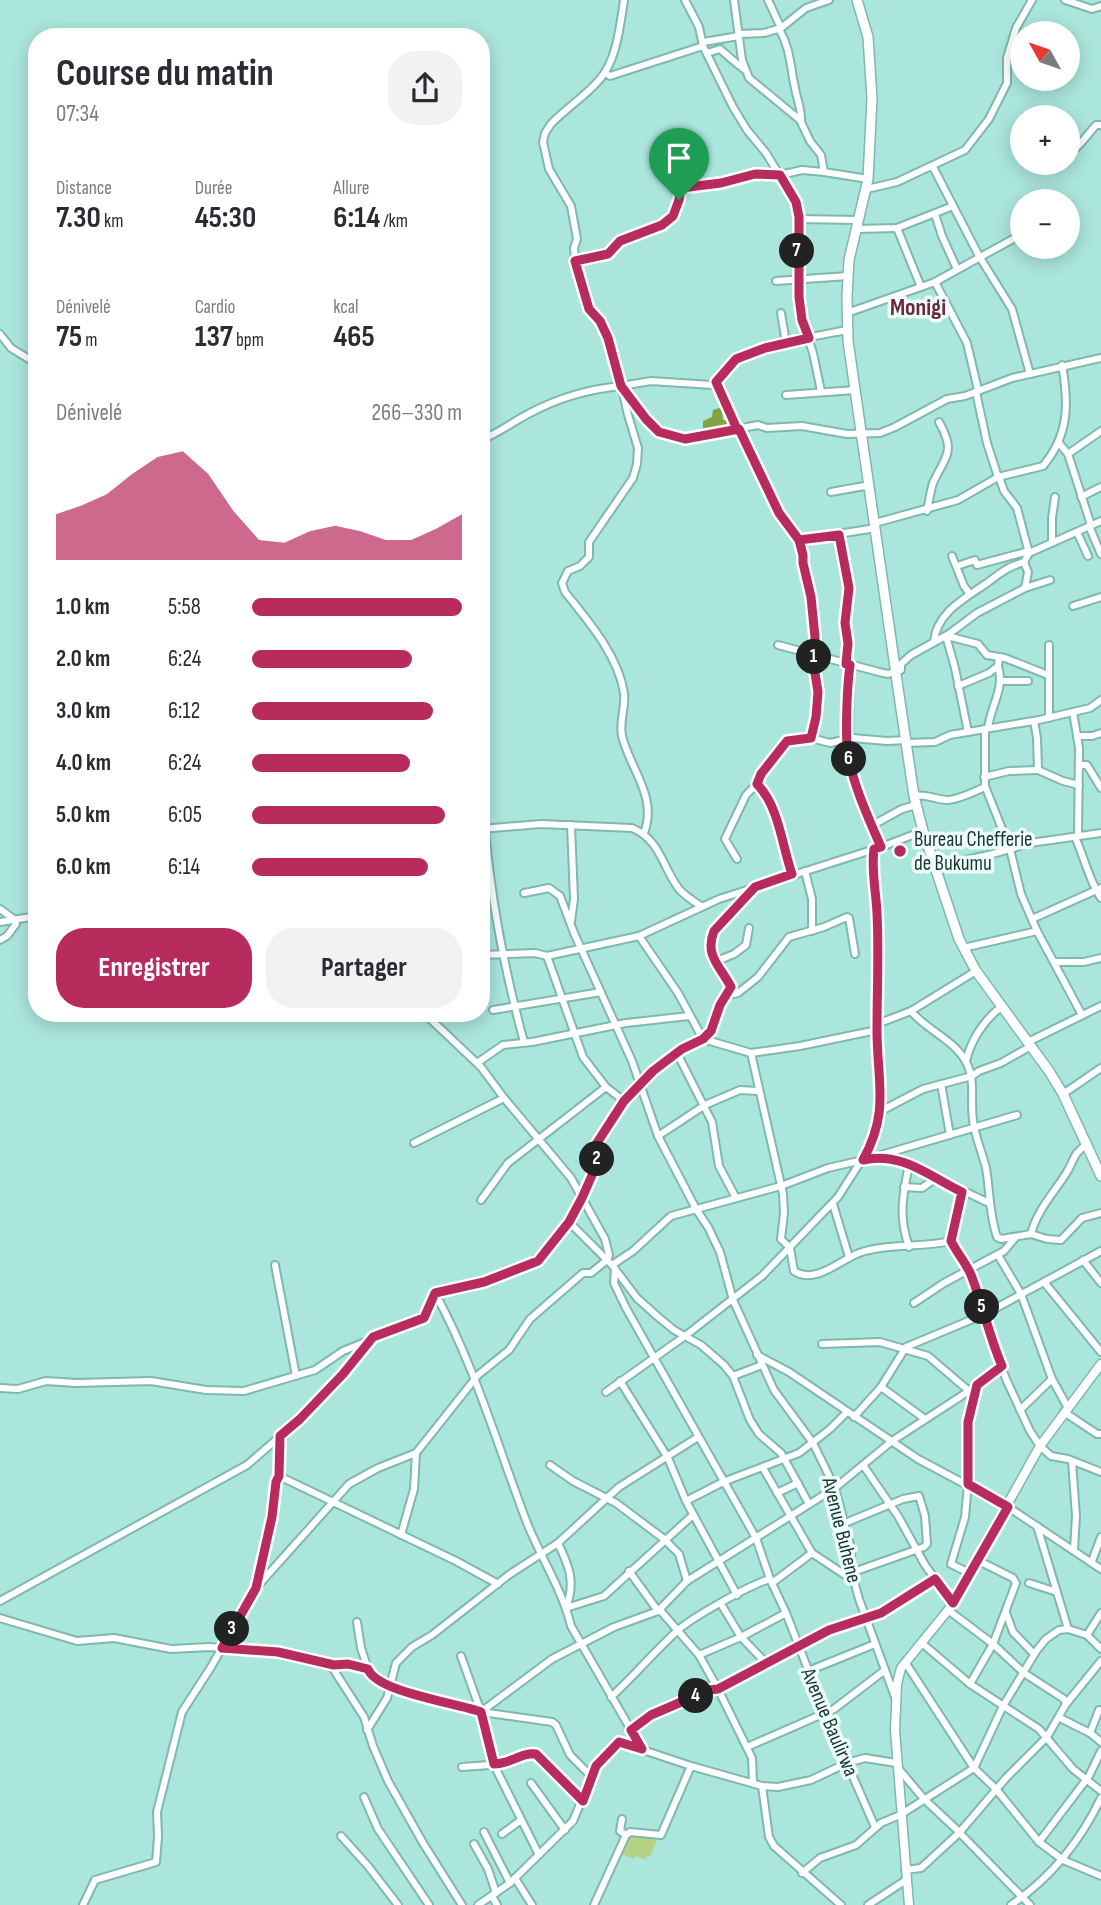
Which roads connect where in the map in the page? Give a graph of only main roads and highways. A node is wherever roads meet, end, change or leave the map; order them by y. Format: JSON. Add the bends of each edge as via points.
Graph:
{"nodes":[{"id":1,"x":857,"y":0,"type":"edge"},
{"id":2,"x":1101,"y":1176,"type":"edge"},
{"id":3,"x":1101,"y":1364,"type":"edge"},
{"id":4,"x":909,"y":1905,"type":"edge"}],
"edges":[{"from":1,"to":2,"type":"highway","via":[[868,37],[871,70],[868,179],[848,276],[847,330],[915,801],[934,866],[975,971],[1063,1094]]},
{"from":3,"to":4,"type":"main road","via":[[1040,1446],[951,1606],[899,1675],[897,1766]]}]}
